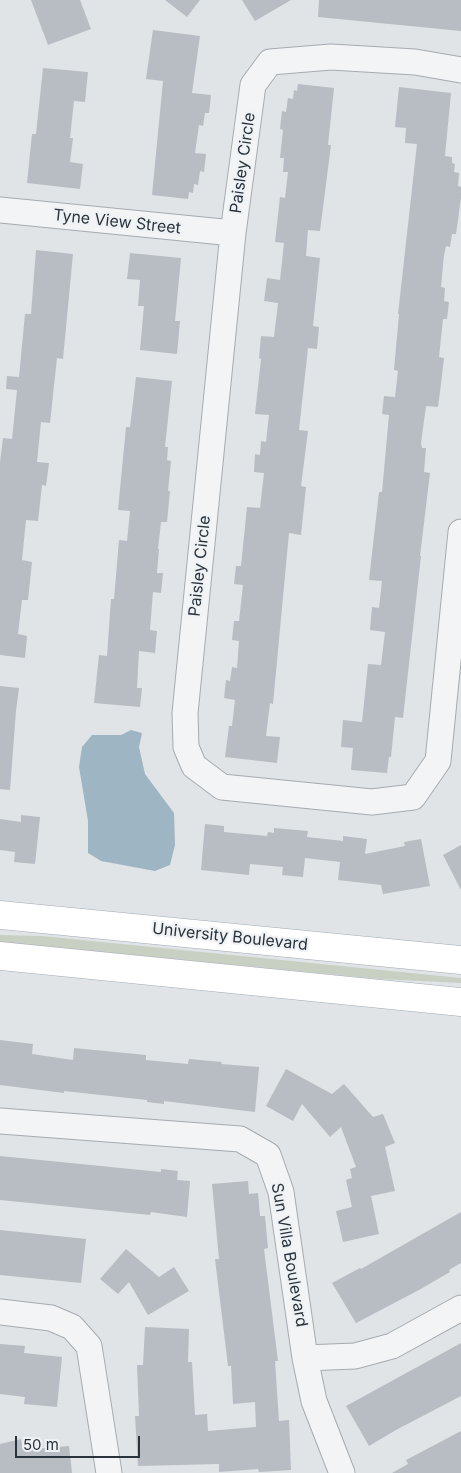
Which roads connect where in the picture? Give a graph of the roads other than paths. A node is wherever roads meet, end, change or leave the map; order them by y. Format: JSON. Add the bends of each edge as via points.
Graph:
{"nodes":[{"id":1,"x":461,"y":70,"type":"edge"},
{"id":2,"x":0,"y":210,"type":"edge"},
{"id":3,"x":233,"y":233,"type":"junction"},
{"id":4,"x":461,"y":532,"type":"edge"},
{"id":5,"x":0,"y":914,"type":"edge"},
{"id":6,"x":0,"y":956,"type":"edge"},
{"id":7,"x":461,"y":960,"type":"edge"},
{"id":8,"x":461,"y":1000,"type":"edge"},
{"id":9,"x":0,"y":1120,"type":"edge"},
{"id":10,"x":461,"y":1308,"type":"edge"},
{"id":11,"x":0,"y":1312,"type":"edge"},
{"id":12,"x":306,"y":1358,"type":"junction"},
{"id":13,"x":109,"y":1473,"type":"edge"},
{"id":14,"x":342,"y":1473,"type":"edge"}],
"edges":[{"from":1,"to":3,"type":"street","name":"Paisley Circle","via":[[415,62],[331,57],[270,62],[253,85]]},
{"from":2,"to":3,"type":"street","name":"Tyne View Street"},
{"from":3,"to":4,"type":"street","name":"Paisley Circle","via":[[185,713],[186,748],[194,766],[222,787],[372,802],[413,797],[438,761]]},
{"from":5,"to":7,"type":"main road","name":"University Boulevard"},
{"from":6,"to":8,"type":"main road"},
{"from":9,"to":12,"type":"street","name":"Sun Villa Boulevard","via":[[240,1140],[268,1155],[281,1192]]},
{"from":10,"to":12,"type":"street","via":[[392,1346],[355,1356]]},
{"from":11,"to":13,"type":"street","via":[[51,1318],[72,1327],[90,1346]]},
{"from":12,"to":14,"type":"street","name":"Sun Villa Boulevard","via":[[314,1401]]}]}
